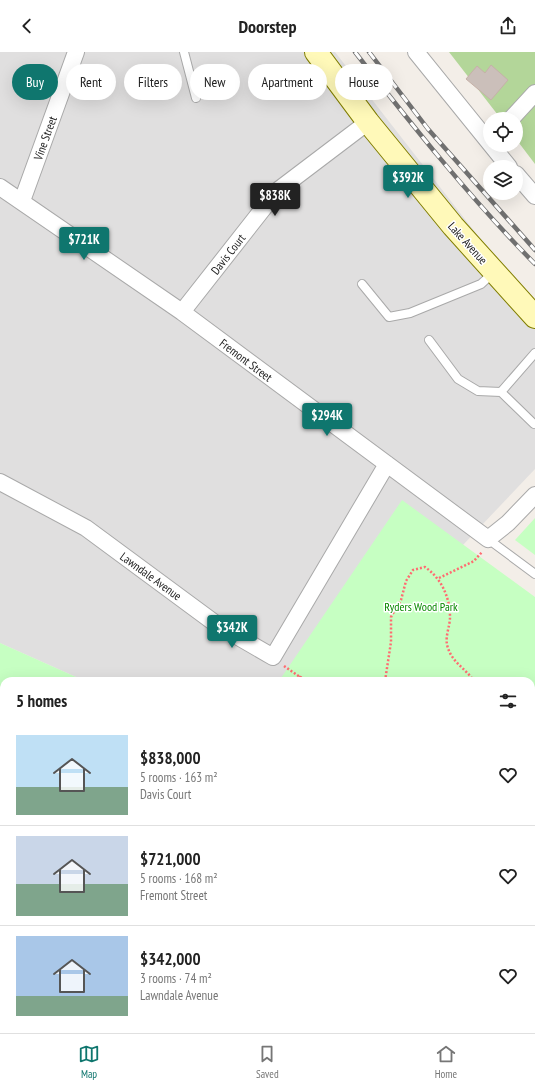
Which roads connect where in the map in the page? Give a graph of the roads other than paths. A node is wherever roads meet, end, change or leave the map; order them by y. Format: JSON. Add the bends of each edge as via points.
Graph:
{"nodes":[{"id":1,"x":76,"y":52,"type":"edge"},
{"id":2,"x":184,"y":52,"type":"edge"},
{"id":3,"x":316,"y":52,"type":"edge"},
{"id":4,"x":416,"y":52,"type":"edge"},
{"id":5,"x":190,"y":75,"type":"edge"},
{"id":6,"x":535,"y":93,"type":"edge"},
{"id":7,"x":517,"y":112,"type":"edge"},
{"id":8,"x":368,"y":122,"type":"junction"},
{"id":9,"x":483,"y":136,"type":"edge"},
{"id":10,"x":497,"y":152,"type":"edge"},
{"id":11,"x":504,"y":160,"type":"edge"},
{"id":12,"x":523,"y":182,"type":"edge"},
{"id":13,"x":0,"y":187,"type":"edge"},
{"id":14,"x":535,"y":196,"type":"edge"},
{"id":15,"x":22,"y":201,"type":"junction"},
{"id":16,"x":494,"y":272,"type":"junction"},
{"id":17,"x":362,"y":284,"type":"dead end"},
{"id":18,"x":182,"y":312,"type":"junction"},
{"id":19,"x":535,"y":317,"type":"edge"},
{"id":20,"x":429,"y":340,"type":"dead end"},
{"id":21,"x":535,"y":353,"type":"edge"},
{"id":22,"x":501,"y":392,"type":"junction"},
{"id":23,"x":534,"y":424,"type":"dead end"},
{"id":24,"x":387,"y":464,"type":"junction"},
{"id":25,"x":0,"y":482,"type":"edge"},
{"id":26,"x":535,"y":495,"type":"edge"},
{"id":27,"x":491,"y":541,"type":"junction"},
{"id":28,"x":535,"y":574,"type":"edge"}],
"edges":[{"from":1,"to":15,"type":"street","name":"Vine Street"},
{"from":2,"to":5,"type":"lane"},
{"from":3,"to":8,"type":"street","name":"Lake Avenue"},
{"from":4,"to":9,"type":"street"},
{"from":6,"to":7,"type":"street"},
{"from":8,"to":16,"type":"street","name":"Lake Avenue"},
{"from":8,"to":18,"type":"street","name":"Davis Court","via":[[277,191]]},
{"from":10,"to":11,"type":"street"},
{"from":12,"to":14,"type":"street"},
{"from":13,"to":15,"type":"street","name":"Fremont Street"},
{"from":15,"to":18,"type":"street","name":"Fremont Street"},
{"from":16,"to":17,"type":"lane","via":[[481,284],[410,313],[389,317]]},
{"from":16,"to":19,"type":"street","name":"Lake Avenue"},
{"from":18,"to":24,"type":"street","name":"Fremont Street"},
{"from":20,"to":22,"type":"lane","via":[[458,378],[478,391]]},
{"from":21,"to":22,"type":"lane"},
{"from":22,"to":23,"type":"lane"},
{"from":24,"to":25,"type":"street","name":"Lawndale Avenue","via":[[273,657],[216,624],[86,528]]},
{"from":24,"to":27,"type":"street","name":"Fremont Street"},
{"from":26,"to":27,"type":"street"},
{"from":27,"to":28,"type":"lane"}]}
